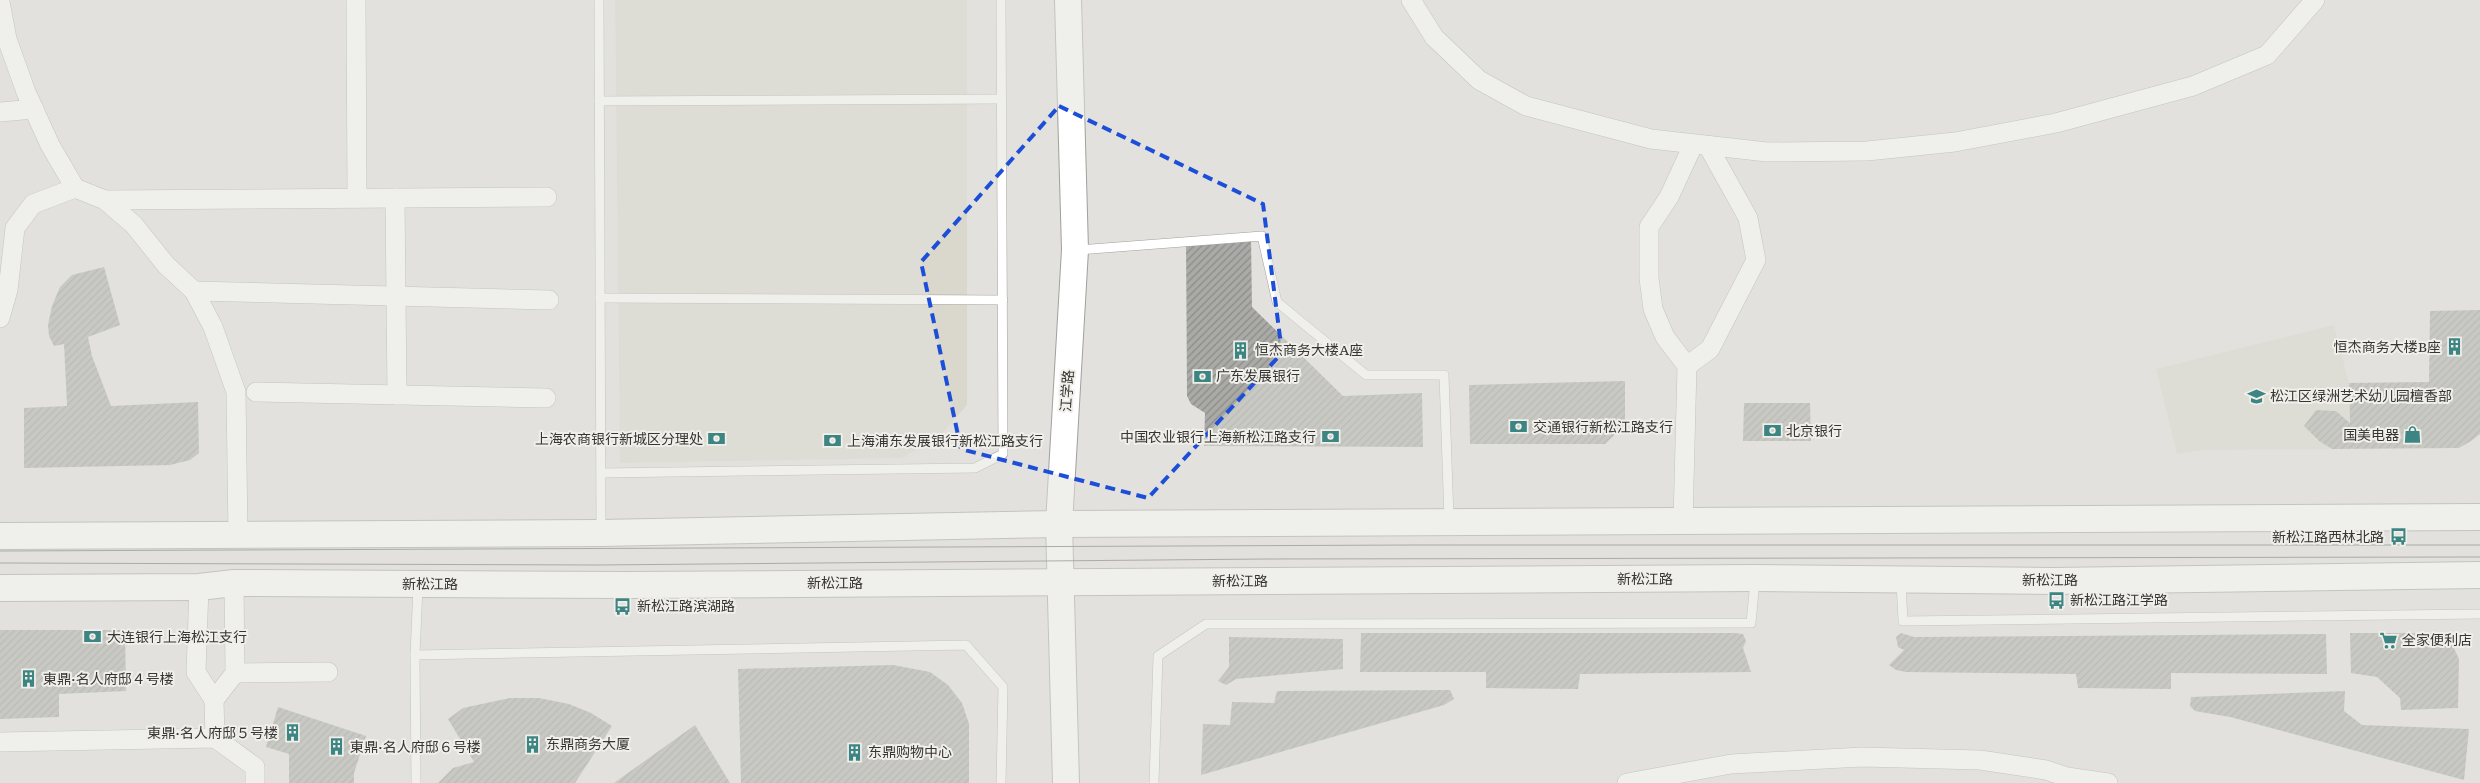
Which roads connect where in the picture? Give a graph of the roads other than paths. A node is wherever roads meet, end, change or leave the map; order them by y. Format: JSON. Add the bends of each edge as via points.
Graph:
{"nodes":[{"id":1,"x":356,"y":0,"type":"edge"},
{"id":2,"x":599,"y":0,"type":"edge"},
{"id":3,"x":1001,"y":0,"type":"edge"},
{"id":4,"x":1068,"y":0,"type":"edge"},
{"id":5,"x":1411,"y":0,"type":"edge"},
{"id":6,"x":2315,"y":0,"type":"edge"},
{"id":7,"x":0,"y":2,"type":"edge"},
{"id":8,"x":1002,"y":99,"type":"junction"},
{"id":9,"x":599,"y":101,"type":"junction"},
{"id":10,"x":34,"y":109,"type":"junction"},
{"id":11,"x":0,"y":112,"type":"edge"},
{"id":12,"x":1700,"y":146,"type":"junction"},
{"id":13,"x":75,"y":188,"type":"junction"},
{"id":14,"x":547,"y":197,"type":"dead end"},
{"id":15,"x":357,"y":198,"type":"junction"},
{"id":16,"x":395,"y":198,"type":"junction"},
{"id":17,"x":105,"y":200,"type":"junction"},
{"id":18,"x":1076,"y":250,"type":"junction"},
{"id":19,"x":194,"y":291,"type":"junction"},
{"id":20,"x":396,"y":296,"type":"junction"},
{"id":21,"x":600,"y":298,"type":"junction"},
{"id":22,"x":549,"y":300,"type":"dead end"},
{"id":23,"x":1003,"y":300,"type":"junction"},
{"id":24,"x":0,"y":318,"type":"edge"},
{"id":25,"x":1687,"y":366,"type":"junction"},
{"id":26,"x":256,"y":392,"type":"dead end"},
{"id":27,"x":397,"y":395,"type":"junction"},
{"id":28,"x":546,"y":398,"type":"dead end"},
{"id":29,"x":602,"y":473,"type":"junction"},
{"id":30,"x":2480,"y":517,"type":"edge"},
{"id":31,"x":1449,"y":522,"type":"junction"},
{"id":32,"x":1684,"y":522,"type":"junction"},
{"id":33,"x":1059,"y":524,"type":"junction"},
{"id":34,"x":601,"y":533,"type":"junction"},
{"id":35,"x":0,"y":536,"type":"edge"},
{"id":36,"x":238,"y":536,"type":"junction"},
{"id":37,"x":2480,"y":575,"type":"edge"},
{"id":38,"x":1756,"y":578,"type":"junction"},
{"id":39,"x":1901,"y":579,"type":"junction"},
{"id":40,"x":234,"y":582,"type":"junction"},
{"id":41,"x":1061,"y":582,"type":"junction"},
{"id":42,"x":418,"y":584,"type":"junction"},
{"id":43,"x":198,"y":587,"type":"junction"},
{"id":44,"x":0,"y":588,"type":"edge"},
{"id":45,"x":2480,"y":614,"type":"edge"},
{"id":46,"x":415,"y":655,"type":"junction"},
{"id":47,"x":328,"y":672,"type":"dead end"},
{"id":48,"x":235,"y":673,"type":"junction"},
{"id":49,"x":214,"y":700,"type":"junction"},
{"id":50,"x":215,"y":738,"type":"junction"},
{"id":51,"x":0,"y":742,"type":"edge"},
{"id":52,"x":255,"y":783,"type":"edge"},
{"id":53,"x":416,"y":783,"type":"edge"},
{"id":54,"x":1001,"y":783,"type":"edge"},
{"id":55,"x":1066,"y":783,"type":"edge"},
{"id":56,"x":1154,"y":783,"type":"edge"},
{"id":57,"x":1627,"y":783,"type":"edge"},
{"id":58,"x":2108,"y":783,"type":"edge"}],
"edges":[{"from":1,"to":15,"type":"street"},
{"from":2,"to":9,"type":"lane"},
{"from":3,"to":8,"type":"lane"},
{"from":4,"to":18,"type":"main road","name":"江学路"},
{"from":5,"to":12,"type":"street","via":[[1434,37],[1479,80],[1526,106],[1651,139]]},
{"from":6,"to":12,"type":"street","via":[[2267,55],[2193,86],[2056,123],[1955,142],[1867,151],[1768,152]]},
{"from":7,"to":10,"type":"street","via":[[7,39]]},
{"from":8,"to":9,"type":"lane"},
{"from":8,"to":23,"type":"lane"},
{"from":9,"to":21,"type":"lane"},
{"from":10,"to":11,"type":"street"},
{"from":10,"to":13,"type":"street"},
{"from":12,"to":25,"type":"street","via":[[1648,227],[1648,278],[1653,309],[1665,337]]},
{"from":12,"to":25,"type":"street","via":[[1748,218],[1756,260],[1710,349]]},
{"from":13,"to":17,"type":"street"},
{"from":13,"to":24,"type":"street","via":[[33,204],[15,228],[8,290]]},
{"from":14,"to":16,"type":"street"},
{"from":15,"to":16,"type":"street"},
{"from":15,"to":17,"type":"street"},
{"from":16,"to":20,"type":"street"},
{"from":17,"to":19,"type":"street","via":[[134,225],[166,265]]},
{"from":18,"to":31,"type":"lane","via":[[1262,236],[1277,302],[1366,375],[1444,375]]},
{"from":18,"to":33,"type":"main road","name":"江学路"},
{"from":19,"to":20,"type":"street"},
{"from":19,"to":36,"type":"street","via":[[214,327],[236,392]]},
{"from":20,"to":22,"type":"street"},
{"from":20,"to":27,"type":"street"},
{"from":21,"to":23,"type":"lane"},
{"from":21,"to":29,"type":"lane"},
{"from":23,"to":29,"type":"lane","via":[[1002,454],[975,468]]},
{"from":25,"to":32,"type":"street"},
{"from":26,"to":27,"type":"street"},
{"from":27,"to":28,"type":"street"},
{"from":29,"to":34,"type":"lane"},
{"from":30,"to":32,"type":"main road","via":[[1906,518]]},
{"from":31,"to":32,"type":"main road"},
{"from":31,"to":33,"type":"main road"},
{"from":33,"to":34,"type":"main road"},
{"from":33,"to":41,"type":"main road","name":"江学路"},
{"from":34,"to":36,"type":"main road"},
{"from":35,"to":36,"type":"main road"},
{"from":37,"to":39,"type":"main road","name":"新松江路","via":[[2052,581]]},
{"from":38,"to":39,"type":"main road","name":"新松江路"},
{"from":38,"to":41,"type":"main road","name":"新松江路"},
{"from":38,"to":56,"type":"lane","via":[[1751,623],[1206,624],[1158,656]]},
{"from":39,"to":45,"type":"lane","via":[[1903,620]]},
{"from":40,"to":42,"type":"main road","name":"新松江路"},
{"from":40,"to":43,"type":"main road","name":"新松江路"},
{"from":40,"to":48,"type":"street"},
{"from":41,"to":42,"type":"main road","name":"新松江路"},
{"from":41,"to":55,"type":"main road","name":"江学路"},
{"from":42,"to":46,"type":"lane"},
{"from":43,"to":44,"type":"main road","name":"新松江路"},
{"from":43,"to":49,"type":"street","via":[[196,672]]},
{"from":46,"to":53,"type":"lane"},
{"from":46,"to":54,"type":"lane","via":[[966,645],[1003,686]]},
{"from":47,"to":48,"type":"street"},
{"from":48,"to":49,"type":"street"},
{"from":49,"to":50,"type":"street"},
{"from":50,"to":51,"type":"street"},
{"from":50,"to":52,"type":"street","via":[[255,767]]},
{"from":57,"to":58,"type":"street","via":[[1731,764],[1862,757],[1980,760]]}]}
